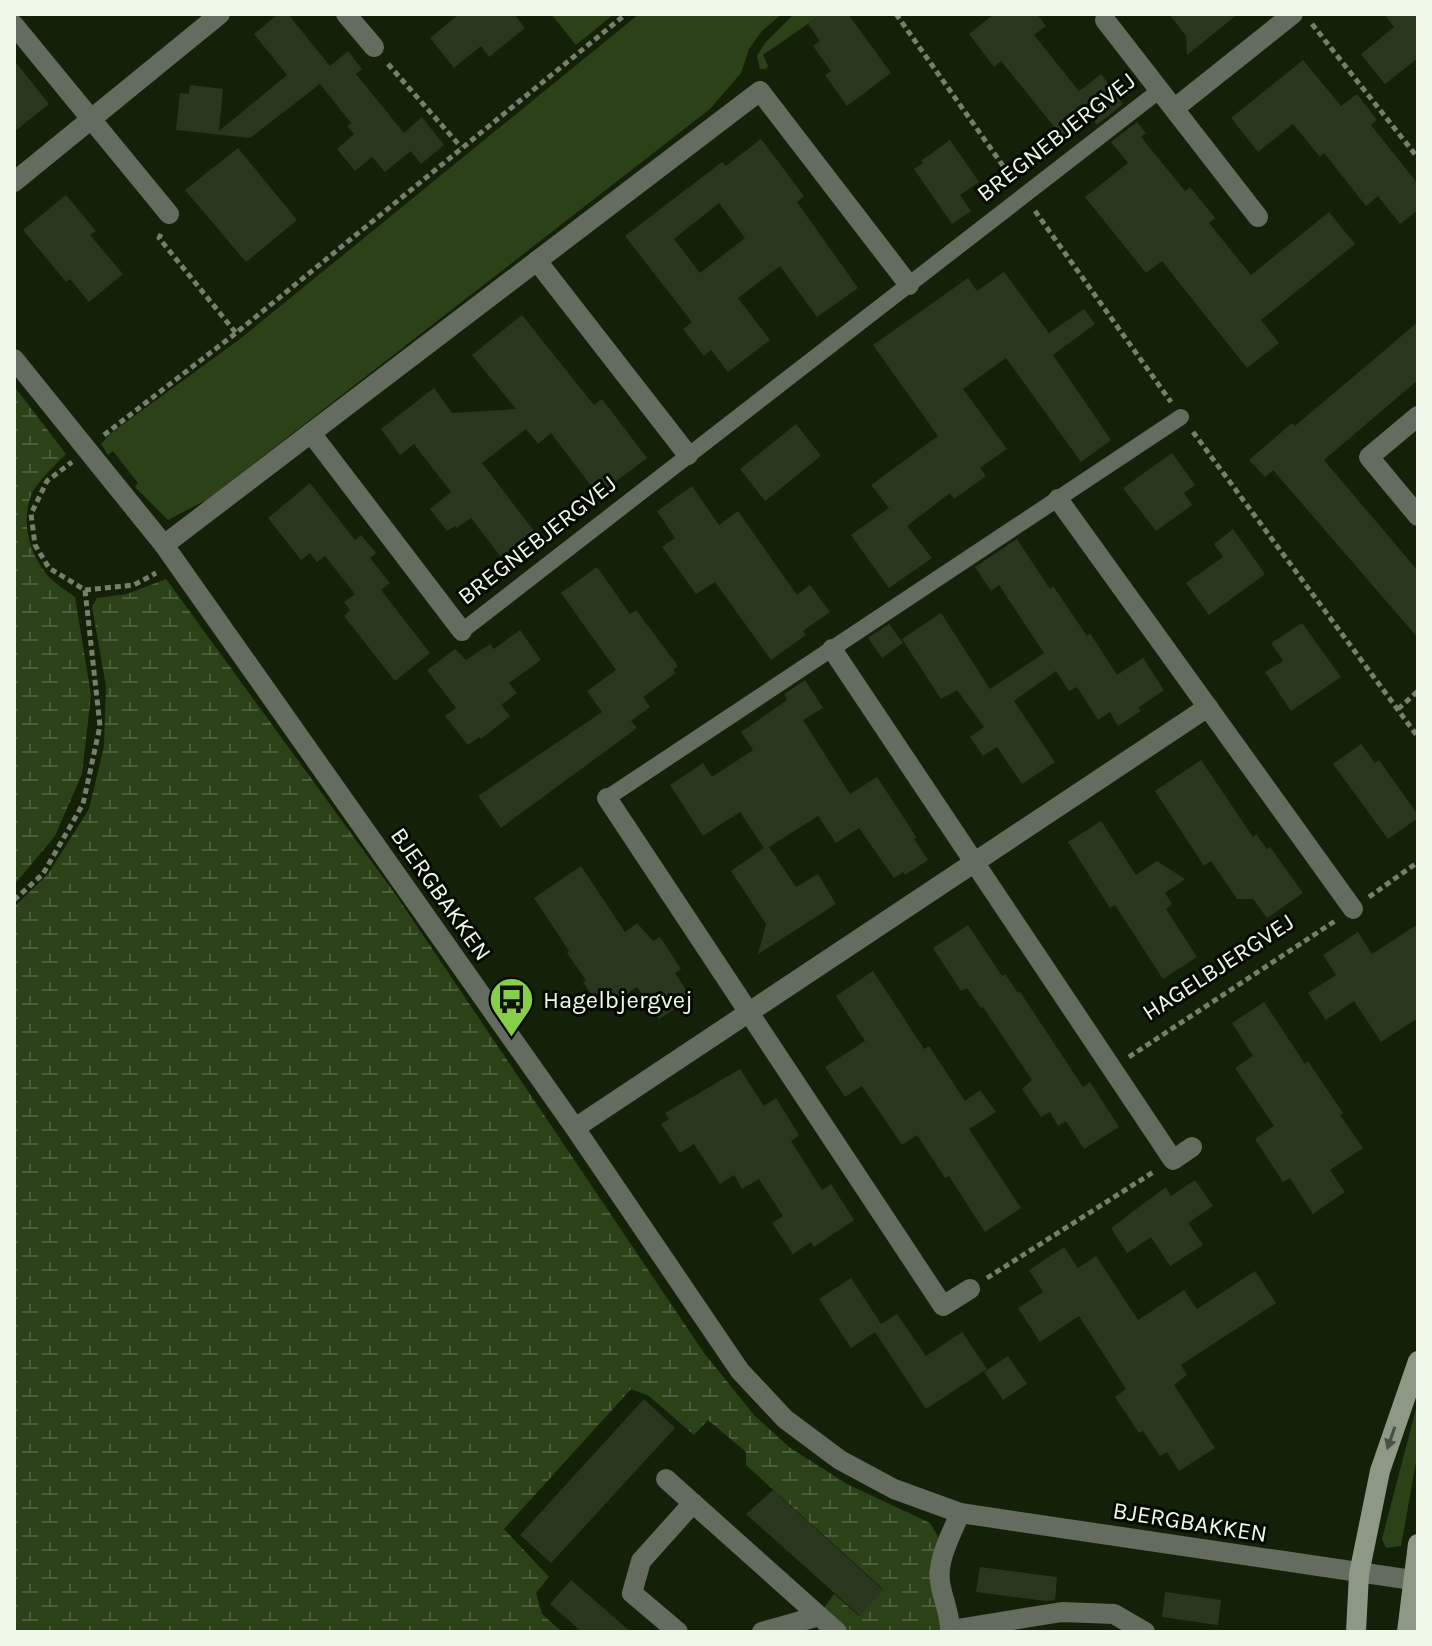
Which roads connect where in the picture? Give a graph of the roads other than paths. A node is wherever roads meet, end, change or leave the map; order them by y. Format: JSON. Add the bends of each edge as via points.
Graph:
{"nodes":[{"id":1,"x":220,"y":14,"type":"edge"},
{"id":2,"x":346,"y":14,"type":"edge"},
{"id":3,"x":1293,"y":14,"type":"edge"},
{"id":4,"x":1105,"y":20,"type":"dead end"},
{"id":5,"x":14,"y":25,"type":"edge"},
{"id":6,"x":374,"y":47,"type":"road end"},
{"id":7,"x":1160,"y":90,"type":"junction"},
{"id":8,"x":1175,"y":108,"type":"junction"},
{"id":9,"x":91,"y":119,"type":"junction"},
{"id":10,"x":14,"y":182,"type":"edge"},
{"id":11,"x":169,"y":214,"type":"road end"},
{"id":12,"x":1258,"y":217,"type":"dead end"},
{"id":13,"x":537,"y":261,"type":"junction"},
{"id":14,"x":909,"y":285,"type":"junction"},
{"id":15,"x":14,"y":359,"type":"edge"},
{"id":16,"x":1418,"y":416,"type":"edge"},
{"id":17,"x":1181,"y":417,"type":"road end"},
{"id":18,"x":311,"y":433,"type":"junction"},
{"id":19,"x":688,"y":455,"type":"junction"},
{"id":20,"x":1058,"y":499,"type":"junction"},
{"id":21,"x":1418,"y":516,"type":"edge"},
{"id":22,"x":170,"y":554,"type":"junction"},
{"id":23,"x":462,"y":631,"type":"joint"},
{"id":24,"x":832,"y":649,"type":"junction"},
{"id":25,"x":1208,"y":707,"type":"junction"},
{"id":26,"x":607,"y":798,"type":"joint"},
{"id":27,"x":975,"y":862,"type":"junction"},
{"id":28,"x":1353,"y":909,"type":"road end"},
{"id":29,"x":748,"y":1012,"type":"junction"},
{"id":30,"x":575,"y":1128,"type":"junction"},
{"id":31,"x":1192,"y":1147,"type":"dead end"},
{"id":32,"x":970,"y":1289,"type":"road end"},
{"id":33,"x":1418,"y":1361,"type":"edge"},
{"id":34,"x":666,"y":1479,"type":"dead end"},
{"id":35,"x":693,"y":1503,"type":"junction"},
{"id":36,"x":960,"y":1513,"type":"junction"},
{"id":37,"x":1418,"y":1544,"type":"edge"},
{"id":38,"x":1359,"y":1574,"type":"junction"},
{"id":39,"x":1412,"y":1580,"type":"junction"},
{"id":40,"x":819,"y":1616,"type":"junction"},
{"id":41,"x":951,"y":1631,"type":"edge"},
{"id":42,"x":678,"y":1632,"type":"edge"},
{"id":43,"x":762,"y":1632,"type":"edge"},
{"id":44,"x":837,"y":1632,"type":"edge"},
{"id":45,"x":1145,"y":1632,"type":"edge"},
{"id":46,"x":1356,"y":1632,"type":"edge"},
{"id":47,"x":1407,"y":1632,"type":"edge"}],
"edges":[{"from":1,"to":9,"type":"street"},
{"from":2,"to":6,"type":"street"},
{"from":3,"to":8,"type":"street"},
{"from":4,"to":7,"type":"street"},
{"from":5,"to":9,"type":"street"},
{"from":7,"to":8,"type":"street"},
{"from":7,"to":14,"type":"lane","name":"BREGNEBJERGVEJ"},
{"from":8,"to":12,"type":"street"},
{"from":9,"to":10,"type":"street"},
{"from":9,"to":11,"type":"street"},
{"from":13,"to":14,"type":"street","via":[[760,91]]},
{"from":13,"to":18,"type":"street"},
{"from":13,"to":19,"type":"street"},
{"from":14,"to":19,"type":"lane","name":"BREGNEBJERGVEJ"},
{"from":15,"to":22,"type":"street","name":"BJERGBAKKEN"},
{"from":16,"to":21,"type":"street","via":[[1369,457]]},
{"from":17,"to":20,"type":"lane"},
{"from":18,"to":22,"type":"street"},
{"from":18,"to":23,"type":"street","name":"BREGNEBJERGVEJ"},
{"from":19,"to":23,"type":"lane","name":"BREGNEBJERGVEJ"},
{"from":20,"to":24,"type":"lane"},
{"from":20,"to":25,"type":"street"},
{"from":22,"to":30,"type":"street","name":"BJERGBAKKEN"},
{"from":24,"to":26,"type":"lane"},
{"from":24,"to":27,"type":"street"},
{"from":25,"to":27,"type":"street"},
{"from":25,"to":28,"type":"street"},
{"from":26,"to":29,"type":"street"},
{"from":27,"to":29,"type":"street"},
{"from":27,"to":31,"type":"street","via":[[1173,1160]]},
{"from":29,"to":30,"type":"street"},
{"from":29,"to":32,"type":"street","via":[[943,1306]]},
{"from":30,"to":36,"type":"street","name":"BJERGBAKKEN","via":[[740,1371],[785,1419],[840,1460],[894,1489]]},
{"from":33,"to":38,"type":"street","one_way":true,"via":[[1380,1471]]},
{"from":34,"to":35,"type":"street"},
{"from":35,"to":40,"type":"street"},
{"from":35,"to":42,"type":"street","via":[[641,1561],[632,1593]]},
{"from":36,"to":38,"type":"street","name":"BJERGBAKKEN"},
{"from":36,"to":41,"type":"street","via":[[939,1580]]},
{"from":37,"to":39,"type":"street"},
{"from":38,"to":39,"type":"street","name":"BJERGBAKKEN"},
{"from":38,"to":46,"type":"street"},
{"from":39,"to":47,"type":"street"},
{"from":40,"to":43,"type":"street"},
{"from":40,"to":44,"type":"street"},
{"from":41,"to":45,"type":"street","via":[[1062,1612],[1114,1614]]}]}
